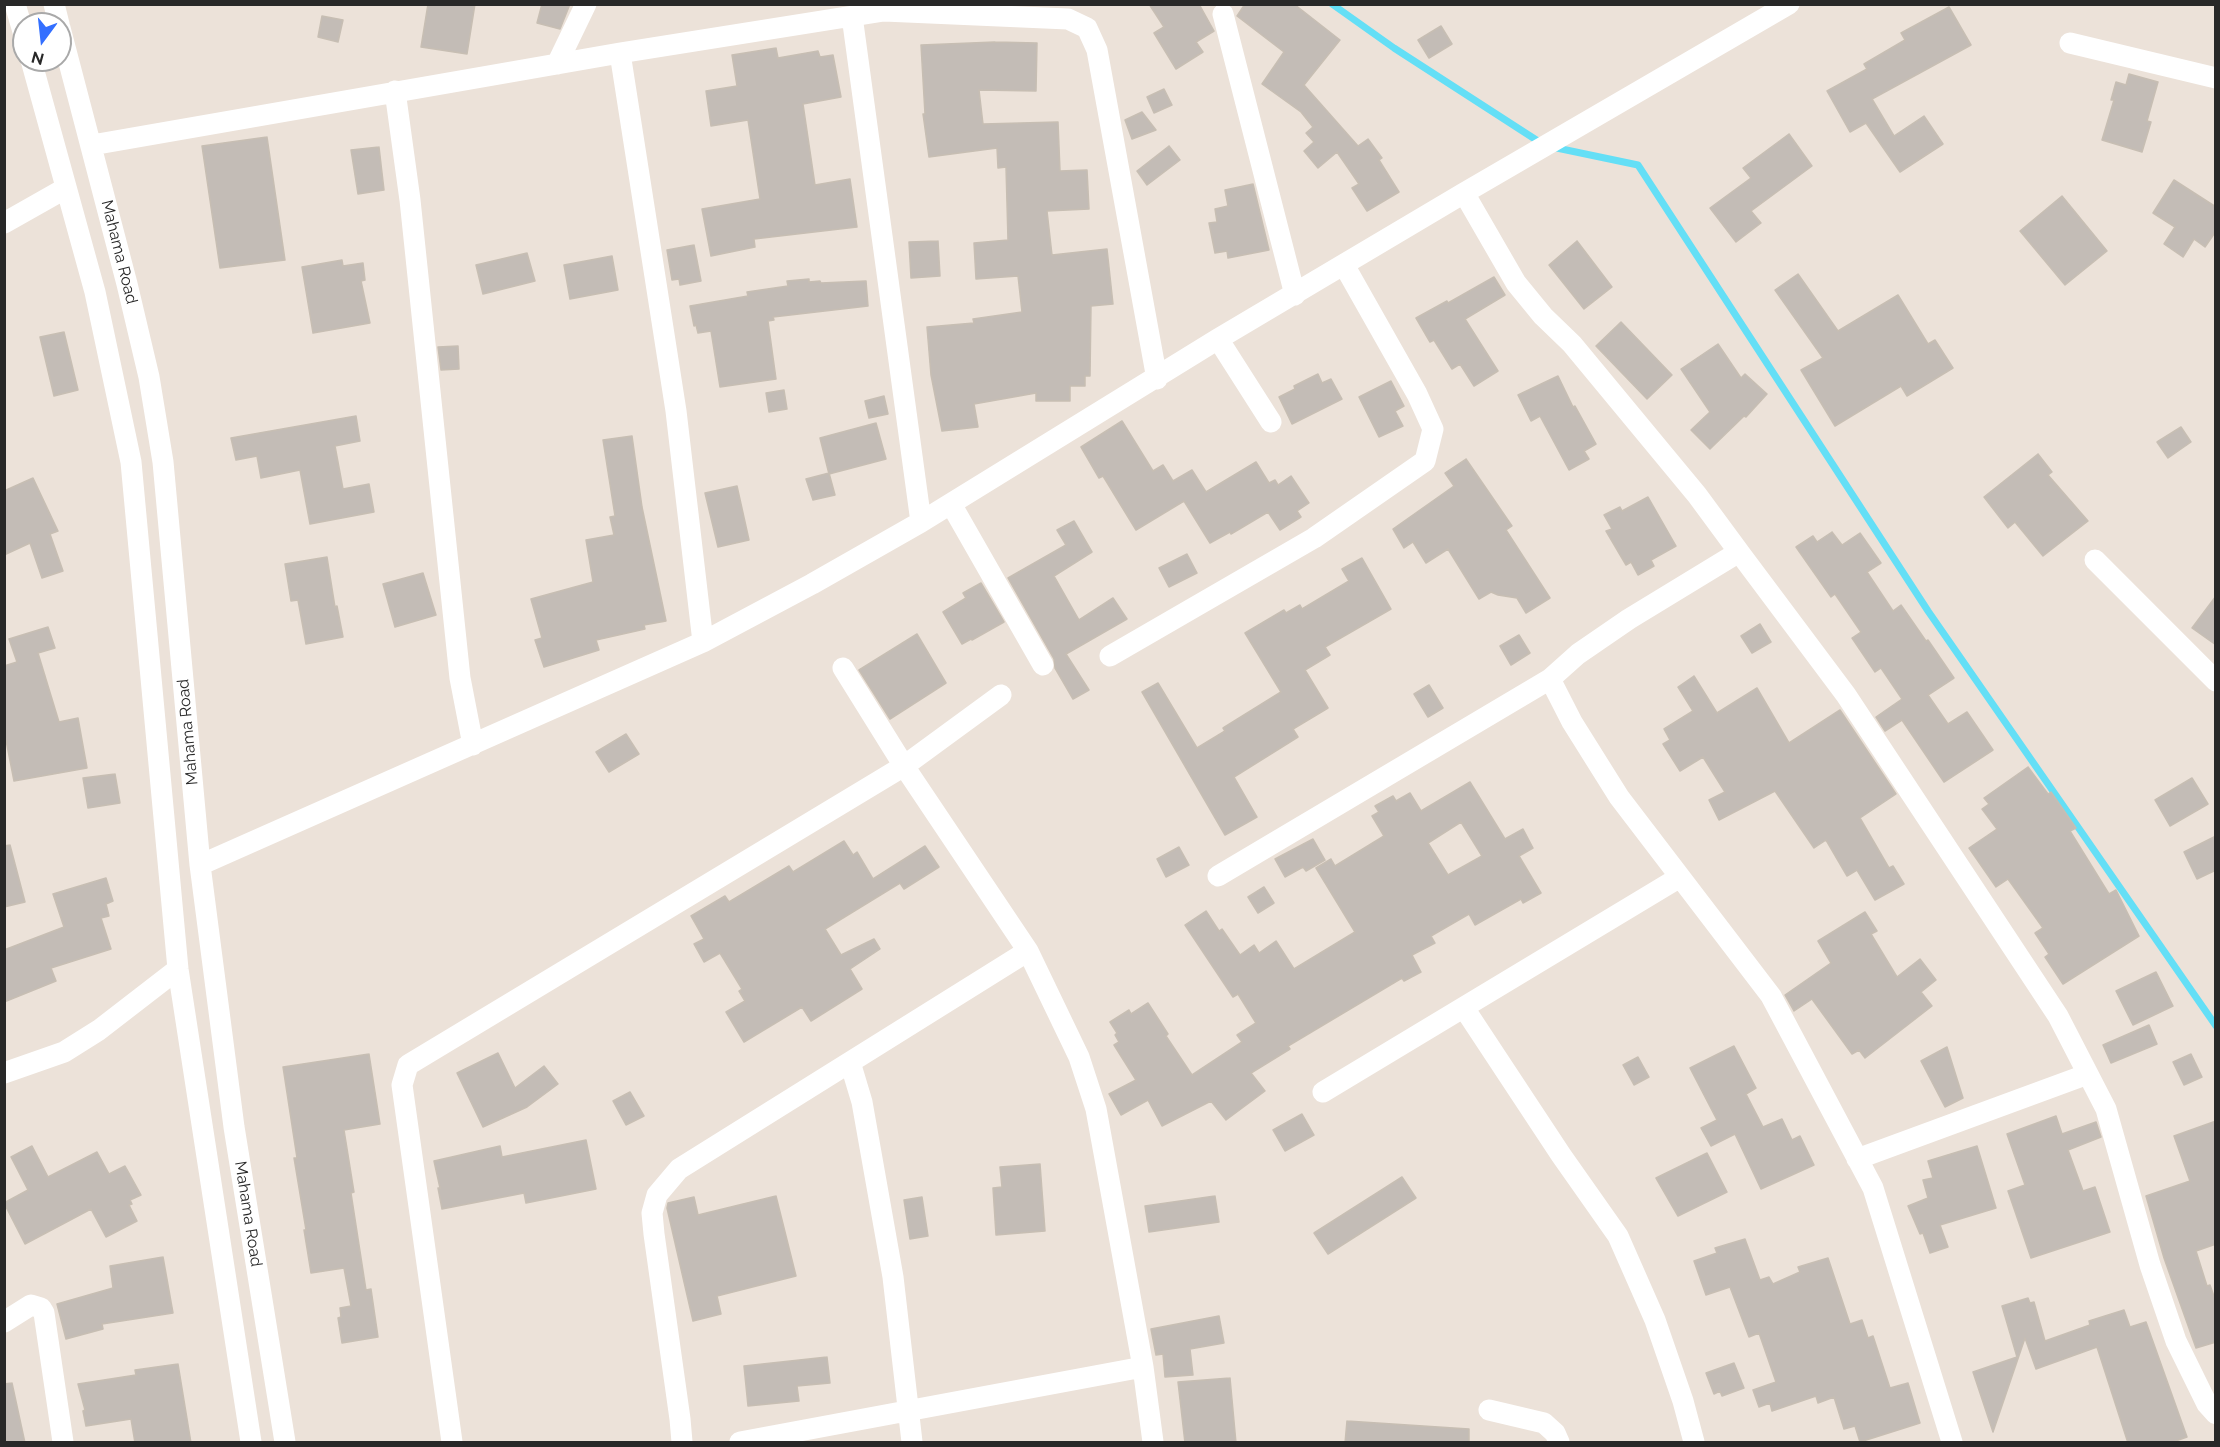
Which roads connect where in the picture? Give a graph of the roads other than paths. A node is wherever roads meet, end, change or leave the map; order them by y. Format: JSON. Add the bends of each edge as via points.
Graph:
{"nodes":[{"id":1,"x":586,"y":4,"type":"edge"},
{"id":2,"x":1789,"y":4,"type":"edge"},
{"id":3,"x":1223,"y":14,"type":"dead end"},
{"id":4,"x":852,"y":16,"type":"junction"},
{"id":5,"x":2070,"y":43,"type":"dead end"},
{"id":6,"x":620,"y":52,"type":"junction"},
{"id":7,"x":557,"y":64,"type":"junction"},
{"id":8,"x":72,"y":71,"type":"edge"},
{"id":9,"x":34,"y":72,"type":"edge"},
{"id":10,"x":2216,"y":78,"type":"edge"},
{"id":11,"x":394,"y":91,"type":"junction"},
{"id":12,"x":92,"y":145,"type":"junction"},
{"id":13,"x":66,"y":188,"type":"junction"},
{"id":14,"x":1464,"y":193,"type":"junction"},
{"id":15,"x":4,"y":223,"type":"edge"},
{"id":16,"x":1344,"y":265,"type":"junction"},
{"id":17,"x":1295,"y":295,"type":"junction"},
{"id":18,"x":1218,"y":339,"type":"junction"},
{"id":19,"x":1157,"y":379,"type":"junction"},
{"id":20,"x":1271,"y":422,"type":"dead end"},
{"id":21,"x":951,"y":504,"type":"junction"},
{"id":22,"x":921,"y":522,"type":"junction"},
{"id":23,"x":1739,"y":552,"type":"junction"},
{"id":24,"x":2095,"y":560,"type":"dead end"},
{"id":25,"x":703,"y":642,"type":"junction"},
{"id":26,"x":1110,"y":656,"type":"dead end"},
{"id":27,"x":1043,"y":665,"type":"dead end"},
{"id":28,"x":843,"y":668,"type":"dead end"},
{"id":29,"x":1550,"y":679,"type":"junction"},
{"id":30,"x":2216,"y":681,"type":"edge"},
{"id":31,"x":1001,"y":695,"type":"dead end"},
{"id":32,"x":473,"y":745,"type":"junction"},
{"id":33,"x":904,"y":766,"type":"junction"},
{"id":34,"x":200,"y":864,"type":"junction"},
{"id":35,"x":1218,"y":876,"type":"dead end"},
{"id":36,"x":1680,"y":877,"type":"junction"},
{"id":37,"x":1028,"y":951,"type":"junction"},
{"id":38,"x":178,"y":969,"type":"junction"},
{"id":39,"x":1464,"y":1008,"type":"junction"},
{"id":40,"x":850,"y":1062,"type":"junction"},
{"id":41,"x":4,"y":1073,"type":"edge"},
{"id":42,"x":2088,"y":1074,"type":"junction"},
{"id":43,"x":1323,"y":1092,"type":"dead end"},
{"id":44,"x":1857,"y":1159,"type":"junction"},
{"id":45,"x":4,"y":1322,"type":"edge"},
{"id":46,"x":1143,"y":1367,"type":"junction"},
{"id":47,"x":1489,"y":1410,"type":"dead end"},
{"id":48,"x":907,"y":1412,"type":"junction"},
{"id":49,"x":2216,"y":1414,"type":"edge"},
{"id":50,"x":63,"y":1443,"type":"edge"},
{"id":51,"x":251,"y":1443,"type":"edge"},
{"id":52,"x":285,"y":1443,"type":"edge"},
{"id":53,"x":452,"y":1443,"type":"edge"},
{"id":54,"x":682,"y":1443,"type":"edge"},
{"id":55,"x":741,"y":1443,"type":"edge"},
{"id":56,"x":912,"y":1443,"type":"edge"},
{"id":57,"x":1153,"y":1443,"type":"edge"},
{"id":58,"x":1559,"y":1443,"type":"edge"},
{"id":59,"x":1694,"y":1443,"type":"edge"},
{"id":60,"x":1952,"y":1443,"type":"edge"}],
"edges":[{"from":1,"to":7,"type":"street"},
{"from":2,"to":14,"type":"street"},
{"from":3,"to":17,"type":"street"},
{"from":4,"to":6,"type":"street"},
{"from":4,"to":19,"type":"street","via":[[884,11],[1068,19],[1087,28],[1097,50]]},
{"from":4,"to":22,"type":"street"},
{"from":5,"to":10,"type":"street"},
{"from":6,"to":7,"type":"street"},
{"from":6,"to":25,"type":"street","via":[[676,411]]},
{"from":7,"to":11,"type":"street"},
{"from":8,"to":12,"type":"street","name":"Mahama Road"},
{"from":9,"to":13,"type":"street","name":"Mahama Road"},
{"from":11,"to":12,"type":"street"},
{"from":11,"to":32,"type":"street","via":[[411,212],[460,678]]},
{"from":12,"to":34,"type":"street","name":"Mahama Road","via":[[146,365],[163,462]]},
{"from":13,"to":15,"type":"street"},
{"from":13,"to":38,"type":"street","name":"Mahama Road","via":[[95,292],[131,462]]},
{"from":14,"to":16,"type":"street"},
{"from":14,"to":23,"type":"street","via":[[1516,283],[1572,344]]},
{"from":16,"to":17,"type":"street"},
{"from":16,"to":26,"type":"street","via":[[1433,429],[1425,461],[1314,538]]},
{"from":17,"to":18,"type":"street"},
{"from":18,"to":19,"type":"street"},
{"from":18,"to":20,"type":"street"},
{"from":19,"to":21,"type":"street"},
{"from":21,"to":22,"type":"street"},
{"from":21,"to":27,"type":"street"},
{"from":22,"to":25,"type":"street"},
{"from":23,"to":29,"type":"street","via":[[1629,619]]},
{"from":23,"to":42,"type":"street","via":[[1846,695],[2058,1016]]},
{"from":24,"to":30,"type":"street"},
{"from":25,"to":32,"type":"street"},
{"from":28,"to":33,"type":"street"},
{"from":29,"to":35,"type":"street"},
{"from":29,"to":36,"type":"street","via":[[1619,797]]},
{"from":31,"to":33,"type":"street"},
{"from":32,"to":34,"type":"street"},
{"from":33,"to":37,"type":"street"},
{"from":33,"to":53,"type":"street","via":[[408,1065],[402,1085]]},
{"from":34,"to":52,"type":"street","name":"Mahama Road","via":[[234,1127]]},
{"from":36,"to":39,"type":"street"},
{"from":36,"to":44,"type":"street","via":[[1771,996]]},
{"from":37,"to":40,"type":"street"},
{"from":37,"to":46,"type":"street","via":[[1079,1058],[1096,1109]]},
{"from":38,"to":41,"type":"street","via":[[64,1052]]},
{"from":38,"to":51,"type":"street","name":"Mahama Road"},
{"from":39,"to":43,"type":"street"},
{"from":39,"to":59,"type":"street","via":[[1618,1236],[1655,1320]]},
{"from":40,"to":48,"type":"street","via":[[862,1102],[893,1277]]},
{"from":40,"to":54,"type":"street","via":[[679,1168],[657,1195],[652,1213],[654,1234]]},
{"from":42,"to":44,"type":"street"},
{"from":42,"to":49,"type":"street","via":[[2106,1109],[2176,1341],[2207,1404]]},
{"from":44,"to":60,"type":"street","via":[[1873,1188]]},
{"from":45,"to":50,"type":"street","via":[[31,1305],[44,1313]]},
{"from":46,"to":48,"type":"street"},
{"from":46,"to":57,"type":"street"},
{"from":47,"to":58,"type":"street","via":[[1544,1423]]},
{"from":48,"to":55,"type":"street"},
{"from":48,"to":56,"type":"street"}]}
